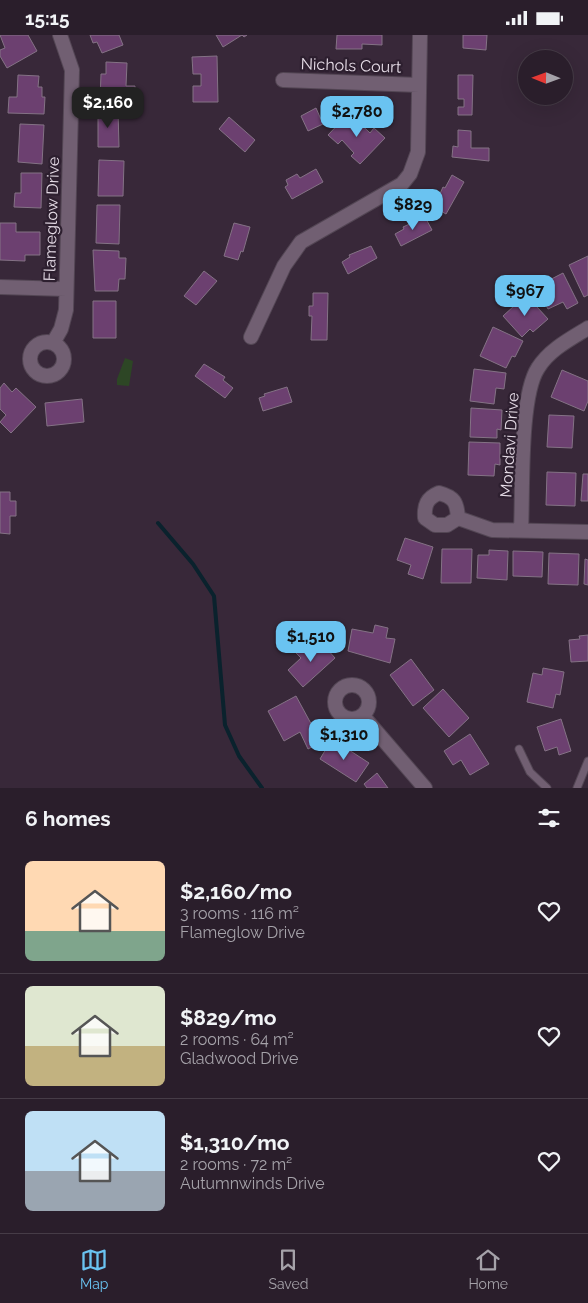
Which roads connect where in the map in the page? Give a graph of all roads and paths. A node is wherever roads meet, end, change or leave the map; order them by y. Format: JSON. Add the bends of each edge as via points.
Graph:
{"nodes":[{"id":1,"x":60,"y":35,"type":"edge"},
{"id":2,"x":420,"y":35,"type":"edge"},
{"id":3,"x":283,"y":80,"type":"dead end"},
{"id":4,"x":419,"y":85,"type":"junction"},
{"id":5,"x":0,"y":287,"type":"edge"},
{"id":6,"x":66,"y":289,"type":"junction"},
{"id":7,"x":588,"y":328,"type":"edge"},
{"id":8,"x":251,"y":337,"type":"dead end"},
{"id":9,"x":53,"y":343,"type":"dead end"},
{"id":10,"x":458,"y":518,"type":"dead end"},
{"id":11,"x":521,"y":530,"type":"junction"},
{"id":12,"x":588,"y":532,"type":"edge"},
{"id":13,"x":363,"y":716,"type":"dead end"},
{"id":14,"x":519,"y":749,"type":"dead end"},
{"id":15,"x":588,"y":761,"type":"edge"},
{"id":16,"x":425,"y":788,"type":"edge"},
{"id":17,"x":547,"y":788,"type":"edge"},
{"id":18,"x":577,"y":788,"type":"edge"}],
"edges":[{"from":1,"to":6,"type":"street","name":"Flameglow Drive","via":[[72,70]]},
{"from":2,"to":4,"type":"street"},
{"from":3,"to":4,"type":"street","name":"Nichols Court"},
{"from":4,"to":8,"type":"street","via":[[418,152],[410,174],[402,184],[301,242],[284,266]]},
{"from":5,"to":6,"type":"street"},
{"from":6,"to":9,"type":"street","name":"Flameglow Drive","via":[[66,310]]},
{"from":7,"to":11,"type":"street","name":"Mondavi Drive","via":[[552,352],[537,369],[527,396]]},
{"from":10,"to":11,"type":"street","via":[[492,530]]},
{"from":11,"to":12,"type":"street"},
{"from":13,"to":16,"type":"street"},
{"from":14,"to":17,"type":"lane","via":[[530,772]]},
{"from":15,"to":18,"type":"lane"}]}
